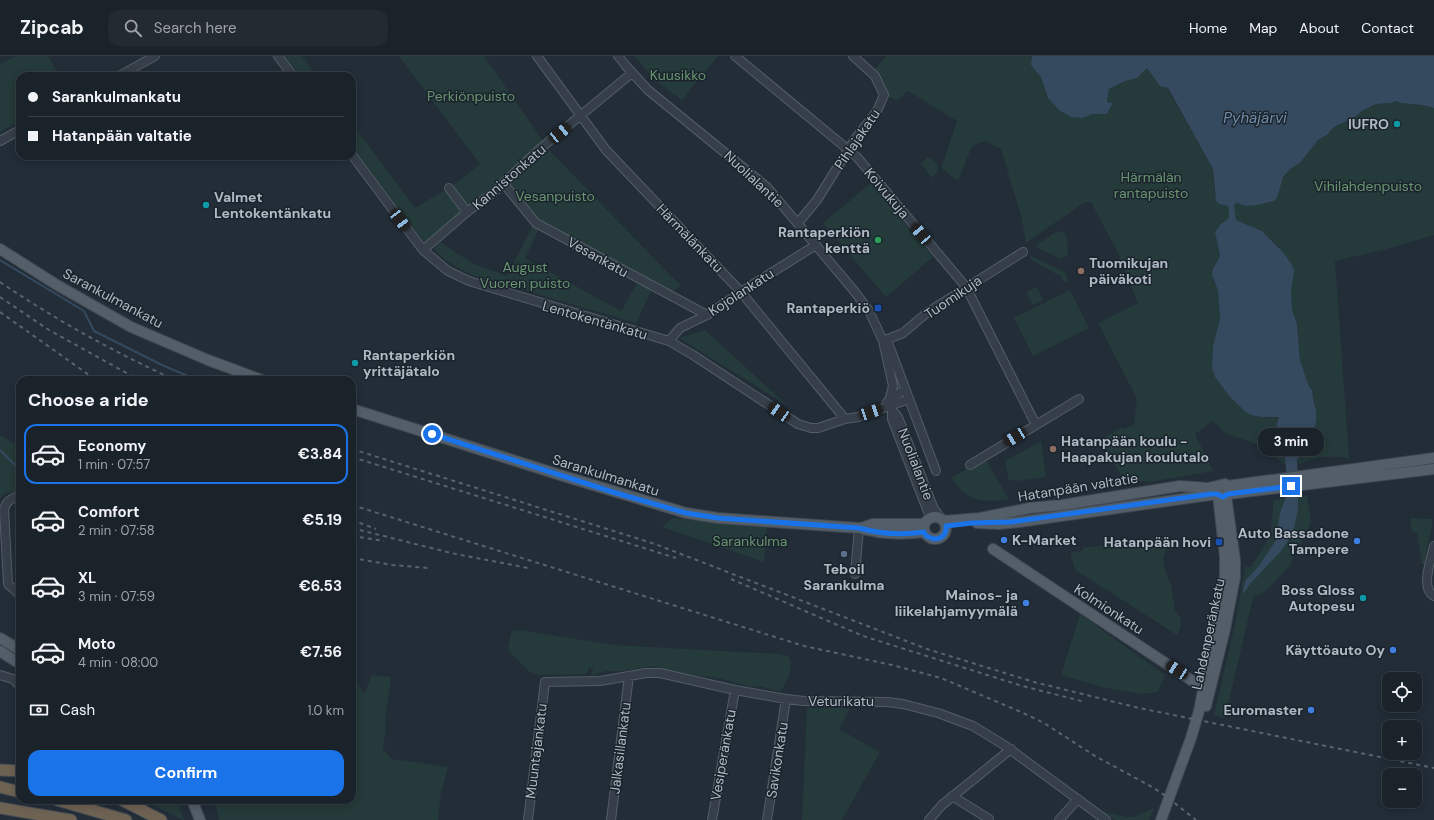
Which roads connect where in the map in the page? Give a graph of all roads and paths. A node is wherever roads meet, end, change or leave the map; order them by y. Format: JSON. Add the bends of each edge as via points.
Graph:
{"nodes":[{"id":1,"x":155,"y":56,"type":"edge"},
{"id":2,"x":278,"y":56,"type":"edge"},
{"id":3,"x":537,"y":56,"type":"edge"},
{"id":4,"x":618,"y":56,"type":"edge"},
{"id":5,"x":735,"y":56,"type":"edge"},
{"id":6,"x":852,"y":56,"type":"edge"},
{"id":7,"x":126,"y":72,"type":"edge"},
{"id":8,"x":290,"y":72,"type":"edge"},
{"id":9,"x":632,"y":73,"type":"junction"},
{"id":10,"x":580,"y":116,"type":"junction"},
{"id":11,"x":16,"y":132,"type":"edge"},
{"id":12,"x":0,"y":141,"type":"edge"},
{"id":13,"x":848,"y":149,"type":"junction"},
{"id":14,"x":356,"y":160,"type":"edge"},
{"id":15,"x":503,"y":183,"type":"junction"},
{"id":16,"x":449,"y":188,"type":"dead end"},
{"id":17,"x":467,"y":212,"type":"junction"},
{"id":18,"x":798,"y":223,"type":"junction"},
{"id":19,"x":816,"y":244,"type":"junction"},
{"id":20,"x":0,"y":249,"type":"edge"},
{"id":21,"x":423,"y":250,"type":"junction"},
{"id":22,"x":1023,"y":252,"type":"dead end"},
{"id":23,"x":966,"y":287,"type":"junction"},
{"id":24,"x":741,"y":292,"type":"junction"},
{"id":25,"x":706,"y":315,"type":"junction"},
{"id":26,"x":885,"y":340,"type":"junction"},
{"id":27,"x":669,"y":341,"type":"junction"},
{"id":28,"x":251,"y":376,"type":"edge"},
{"id":29,"x":905,"y":389,"type":"junction"},
{"id":30,"x":909,"y":399,"type":"junction"},
{"id":31,"x":1079,"y":399,"type":"dead end"},
{"id":32,"x":890,"y":406,"type":"junction"},
{"id":33,"x":356,"y":410,"type":"edge"},
{"id":34,"x":845,"y":419,"type":"junction"},
{"id":35,"x":1036,"y":425,"type":"junction"},
{"id":36,"x":1434,"y":458,"type":"edge"},
{"id":37,"x":970,"y":465,"type":"dead end"},
{"id":38,"x":1434,"y":469,"type":"edge"},
{"id":39,"x":936,"y":471,"type":"dead end"},
{"id":40,"x":1300,"y":480,"type":"junction"},
{"id":41,"x":1220,"y":494,"type":"junction"},
{"id":42,"x":16,"y":497,"type":"edge"},
{"id":43,"x":935,"y":523,"type":"junction"},
{"id":44,"x":972,"y":523,"type":"joint"},
{"id":45,"x":859,"y":528,"type":"junction"},
{"id":46,"x":1434,"y":546,"type":"edge"},
{"id":47,"x":993,"y":549,"type":"dead end"},
{"id":48,"x":855,"y":574,"type":"dead end"},
{"id":49,"x":16,"y":591,"type":"edge"},
{"id":50,"x":1434,"y":596,"type":"edge"},
{"id":51,"x":0,"y":638,"type":"edge"},
{"id":52,"x":16,"y":648,"type":"edge"},
{"id":53,"x":0,"y":651,"type":"edge"},
{"id":54,"x":16,"y":661,"type":"edge"},
{"id":55,"x":0,"y":675,"type":"edge"},
{"id":56,"x":629,"y":676,"type":"junction"},
{"id":57,"x":16,"y":682,"type":"edge"},
{"id":58,"x":545,"y":682,"type":"joint"},
{"id":59,"x":1207,"y":688,"type":"junction"},
{"id":60,"x":735,"y":690,"type":"junction"},
{"id":61,"x":786,"y":699,"type":"junction"},
{"id":62,"x":1011,"y":749,"type":"junction"},
{"id":63,"x":0,"y":770,"type":"edge"},
{"id":64,"x":16,"y":771,"type":"edge"},
{"id":65,"x":0,"y":787,"type":"edge"},
{"id":66,"x":16,"y":791,"type":"edge"},
{"id":67,"x":952,"y":796,"type":"junction"},
{"id":68,"x":1078,"y":798,"type":"junction"},
{"id":69,"x":0,"y":801,"type":"edge"},
{"id":70,"x":71,"y":804,"type":"edge"},
{"id":71,"x":130,"y":804,"type":"edge"},
{"id":72,"x":194,"y":804,"type":"edge"},
{"id":73,"x":197,"y":804,"type":"edge"},
{"id":74,"x":0,"y":808,"type":"edge"},
{"id":75,"x":67,"y":819,"type":"edge"},
{"id":76,"x":989,"y":819,"type":"edge"},
{"id":77,"x":126,"y":820,"type":"edge"},
{"id":78,"x":161,"y":820,"type":"edge"},
{"id":79,"x":200,"y":820,"type":"edge"},
{"id":80,"x":528,"y":820,"type":"edge"},
{"id":81,"x":611,"y":820,"type":"edge"},
{"id":82,"x":712,"y":820,"type":"edge"},
{"id":83,"x":767,"y":820,"type":"edge"},
{"id":84,"x":929,"y":820,"type":"edge"},
{"id":85,"x":1059,"y":820,"type":"edge"},
{"id":86,"x":1106,"y":820,"type":"edge"},
{"id":87,"x":1161,"y":820,"type":"edge"},
{"id":88,"x":1169,"y":820,"type":"edge"}],
"edges":[{"from":1,"to":7,"type":"street"},
{"from":2,"to":8,"type":"street"},
{"from":3,"to":10,"type":"street","name":"Härmälänkatu"},
{"from":4,"to":9,"type":"street","name":"Nuolialantie"},
{"from":5,"to":13,"type":"street","name":"Koivukuja"},
{"from":6,"to":13,"type":"street","name":"Pihlajakatu","via":[[874,76],[884,95],[877,111]]},
{"from":9,"to":10,"type":"street","name":"Kannistonkatu"},
{"from":9,"to":18,"type":"street","name":"Nuolialantie","via":[[648,90],[766,187]]},
{"from":10,"to":15,"type":"street","name":"Kannistonkatu"},
{"from":10,"to":24,"type":"street","name":"Härmälänkatu","via":[[606,150]]},
{"from":11,"to":12,"type":"street"},
{"from":13,"to":18,"type":"street","name":"Pihlajakatu","via":[[817,200]]},
{"from":13,"to":23,"type":"street","name":"Koivukuja"},
{"from":14,"to":21,"type":"street","name":"Lentokentänkatu"},
{"from":15,"to":17,"type":"street","name":"Kannistonkatu"},
{"from":15,"to":25,"type":"street","name":"Vesankatu","via":[[536,223]]},
{"from":16,"to":17,"type":"street"},
{"from":17,"to":21,"type":"street","name":"Kannistonkatu"},
{"from":18,"to":19,"type":"street","name":"Nuolialantie"},
{"from":19,"to":24,"type":"street","name":"Kojolankatu"},
{"from":19,"to":26,"type":"street","name":"Nuolialantie","via":[[862,300]]},
{"from":20,"to":28,"type":"main road","name":"Sarankulmankatu","via":[[131,327]]},
{"from":21,"to":27,"type":"street","name":"Lentokentänkatu","via":[[448,271],[469,281]]},
{"from":22,"to":23,"type":"street","name":"Tuomikuja"},
{"from":23,"to":26,"type":"street","name":"Tuomikuja","via":[[928,312],[903,333]]},
{"from":23,"to":35,"type":"street","name":"Koivukuja"},
{"from":24,"to":25,"type":"street","name":"Kojolankatu"},
{"from":24,"to":34,"type":"street","name":"Härmälänkatu"},
{"from":25,"to":27,"type":"street","name":"Kojolankatu","via":[[680,328]]},
{"from":26,"to":29,"type":"street"},
{"from":26,"to":32,"type":"street","name":"Nuolialantie","via":[[893,386]]},
{"from":27,"to":34,"type":"street","name":"Lentokentänkatu","via":[[798,424],[814,429]]},
{"from":29,"to":30,"type":"street"},
{"from":29,"to":32,"type":"street"},
{"from":30,"to":32,"type":"street"},
{"from":30,"to":39,"type":"street"},
{"from":31,"to":35,"type":"street"},
{"from":32,"to":34,"type":"street","name":"Lentokentänkatu"},
{"from":32,"to":43,"type":"street","name":"Nuolialantie","via":[[898,417],[934,510]]},
{"from":33,"to":45,"type":"main road","name":"Sarankulmankatu","via":[[686,513],[718,518]]},
{"from":35,"to":37,"type":"street"},
{"from":36,"to":40,"type":"main road","name":"Hatanpään valtatie"},
{"from":38,"to":40,"type":"main road","name":"Hatanpään valtatie"},
{"from":40,"to":41,"type":"main road","name":"Hatanpään valtatie"},
{"from":41,"to":43,"type":"main road","name":"Hatanpään valtatie","via":[[1208,488],[1180,486]]},
{"from":41,"to":44,"type":"main road","name":"Hatanpään valtatie","via":[[1020,522]]},
{"from":41,"to":59,"type":"main road","name":"Lahdenperänkatu","via":[[1236,560],[1235,577],[1225,629]]},
{"from":42,"to":49,"type":"street","via":[[9,500],[4,510],[8,584]]},
{"from":43,"to":44,"type":"main road","name":"Sarankulmankatu"},
{"from":43,"to":45,"type":"main road","name":"Sarankulmankatu","via":[[885,533]]},
{"from":45,"to":48,"type":"street"},
{"from":46,"to":50,"type":"street","via":[[1426,584],[1428,591]]},
{"from":47,"to":59,"type":"main road","name":"Kolmionkatu","via":[[1197,684]]},
{"from":51,"to":52,"type":"main road"},
{"from":53,"to":54,"type":"main road"},
{"from":55,"to":57,"type":"street"},
{"from":56,"to":58,"type":"street","name":"Veturikatu","via":[[600,681]]},
{"from":56,"to":60,"type":"street","name":"Veturikatu","via":[[660,673]]},
{"from":56,"to":81,"type":"street","name":"Jalkasillankatu"},
{"from":58,"to":80,"type":"street","name":"Muuntajankatu"},
{"from":59,"to":87,"type":"main road","name":"Lahdenperänkatu","via":[[1192,738]]},
{"from":59,"to":88,"type":"main road","name":"Lahdenperänkatu","via":[[1198,737]]},
{"from":60,"to":61,"type":"street","name":"Veturikatu"},
{"from":60,"to":82,"type":"street","name":"Vesiperänkatu"},
{"from":61,"to":62,"type":"street","name":"Veturikatu","via":[[903,704],[958,719]]},
{"from":61,"to":83,"type":"street","name":"Savikonkatu"},
{"from":62,"to":67,"type":"street"},
{"from":62,"to":68,"type":"street","name":"Veturikatu"},
{"from":63,"to":64,"type":"highway"},
{"from":65,"to":66,"type":"highway"},
{"from":67,"to":76,"type":"street"},
{"from":67,"to":84,"type":"street"},
{"from":68,"to":85,"type":"street"},
{"from":68,"to":86,"type":"street","name":"Veturikatu"},
{"from":69,"to":75,"type":"highway"},
{"from":70,"to":77,"type":"highway"},
{"from":71,"to":78,"type":"highway"},
{"from":72,"to":79,"type":"main road"},
{"from":73,"to":79,"type":"main road"},
{"from":74,"to":75,"type":"highway"}]}
